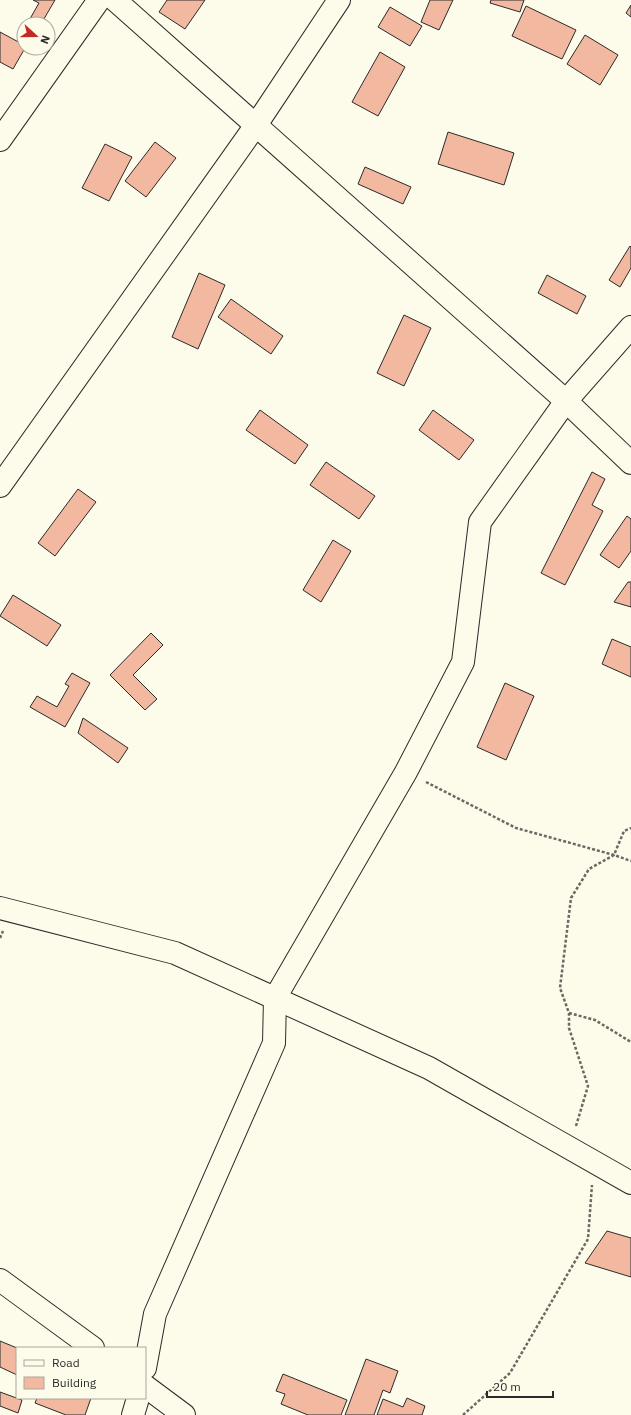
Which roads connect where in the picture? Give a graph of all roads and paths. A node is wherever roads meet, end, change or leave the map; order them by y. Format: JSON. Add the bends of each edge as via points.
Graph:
{"nodes":[{"id":1,"x":99,"y":0,"type":"edge"},
{"id":2,"x":115,"y":0,"type":"edge"},
{"id":3,"x":339,"y":0,"type":"edge"},
{"id":4,"x":256,"y":125,"type":"junction"},
{"id":5,"x":0,"y":140,"type":"edge"},
{"id":6,"x":631,"y":327,"type":"edge"},
{"id":7,"x":566,"y":401,"type":"junction"},
{"id":8,"x":631,"y":463,"type":"edge"},
{"id":9,"x":0,"y":486,"type":"edge"},
{"id":10,"x":406,"y":772,"type":"junction"},
{"id":11,"x":631,"y":828,"type":"edge"},
{"id":12,"x":614,"y":855,"type":"junction"},
{"id":13,"x":631,"y":861,"type":"edge"},
{"id":14,"x":0,"y":908,"type":"edge"},
{"id":15,"x":275,"y":998,"type":"junction"},
{"id":16,"x":569,"y":1013,"type":"junction"},
{"id":17,"x":631,"y":1042,"type":"edge"},
{"id":18,"x":570,"y":1148,"type":"junction"},
{"id":19,"x":593,"y":1161,"type":"junction"},
{"id":20,"x":631,"y":1182,"type":"edge"},
{"id":21,"x":0,"y":1280,"type":"edge"},
{"id":22,"x":92,"y":1347,"type":"edge"},
{"id":23,"x":146,"y":1363,"type":"edge"},
{"id":24,"x":146,"y":1387,"type":"edge"},
{"id":25,"x":138,"y":1399,"type":"edge"},
{"id":26,"x":133,"y":1415,"type":"edge"},
{"id":27,"x":184,"y":1415,"type":"edge"},
{"id":28,"x":463,"y":1415,"type":"edge"}],
"edges":[{"from":1,"to":5,"type":"street"},
{"from":2,"to":4,"type":"street"},
{"from":3,"to":4,"type":"street"},
{"from":4,"to":7,"type":"street"},
{"from":4,"to":9,"type":"street"},
{"from":6,"to":7,"type":"street"},
{"from":7,"to":8,"type":"street"},
{"from":7,"to":10,"type":"street","via":[[480,522],[463,662]]},
{"from":10,"to":12,"type":"path","via":[[516,828]]},
{"from":10,"to":15,"type":"street"},
{"from":11,"to":12,"type":"path","via":[[624,831]]},
{"from":12,"to":13,"type":"path"},
{"from":12,"to":16,"type":"path","via":[[589,869],[571,898],[560,988]]},
{"from":14,"to":15,"type":"street","via":[[175,952]]},
{"from":15,"to":18,"type":"street","via":[[429,1068]]},
{"from":15,"to":23,"type":"street","via":[[274,1043],[155,1314]]},
{"from":16,"to":17,"type":"path","via":[[595,1020]]},
{"from":16,"to":18,"type":"path","via":[[569,1028],[588,1086]]},
{"from":18,"to":19,"type":"street"},
{"from":19,"to":20,"type":"street"},
{"from":19,"to":28,"type":"path","via":[[588,1238],[510,1374]]},
{"from":21,"to":22,"type":"street"},
{"from":24,"to":27,"type":"street"},
{"from":25,"to":26,"type":"street"}]}
